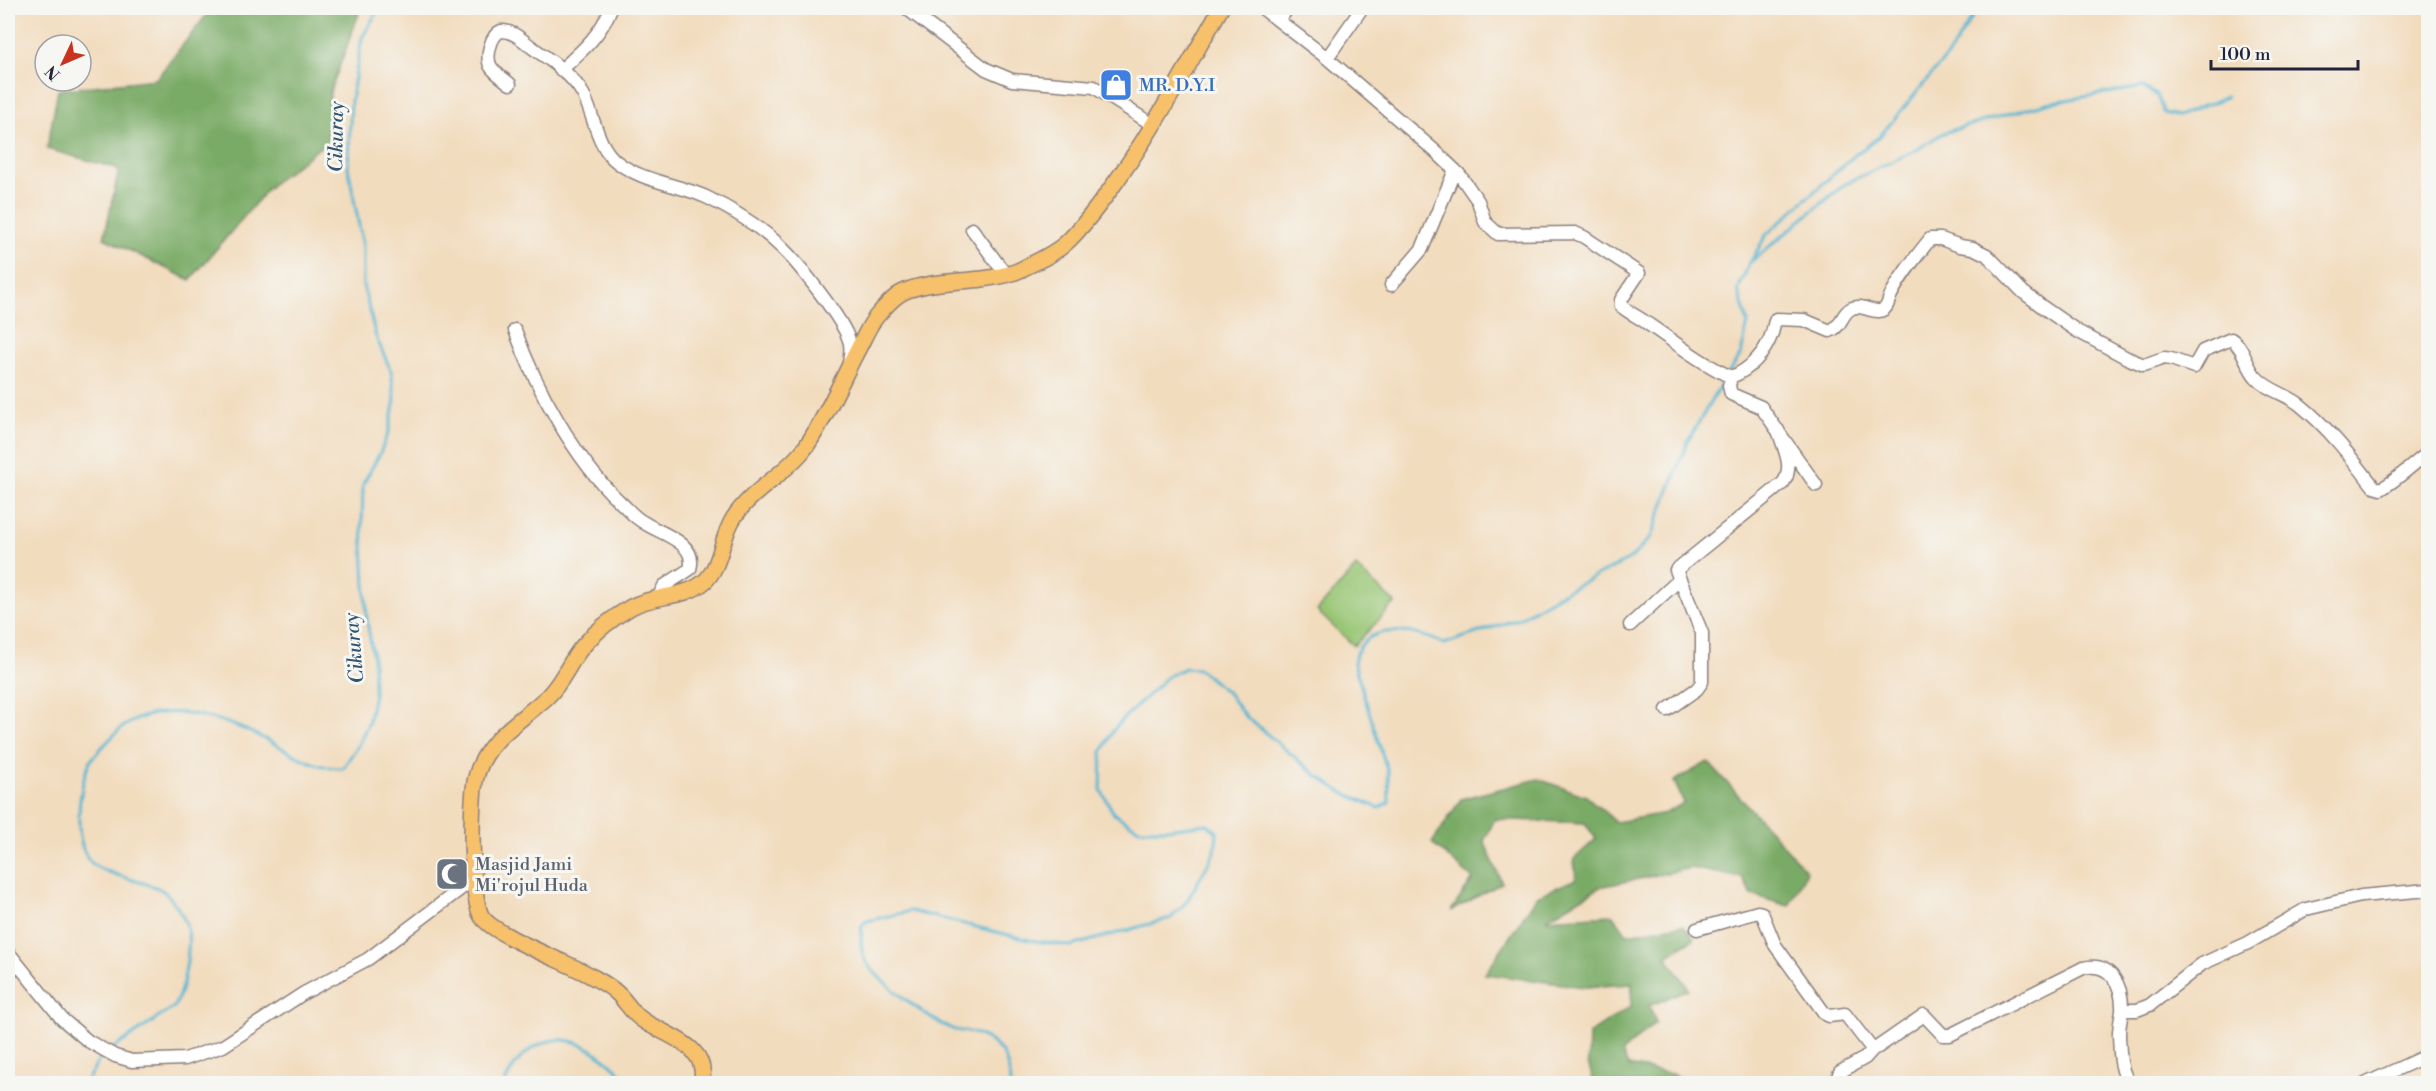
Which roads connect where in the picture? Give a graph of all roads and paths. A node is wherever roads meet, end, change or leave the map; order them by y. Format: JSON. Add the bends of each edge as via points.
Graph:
{"nodes":[{"id":1,"x":611,"y":8,"type":"edge"},
{"id":2,"x":906,"y":8,"type":"edge"},
{"id":3,"x":1221,"y":8,"type":"edge"},
{"id":4,"x":1262,"y":8,"type":"edge"},
{"id":5,"x":1288,"y":8,"type":"edge"},
{"id":6,"x":1362,"y":8,"type":"edge"},
{"id":7,"x":1279,"y":20,"type":"junction"},
{"id":8,"x":1327,"y":58,"type":"junction"},
{"id":9,"x":561,"y":70,"type":"junction"},
{"id":10,"x":510,"y":84,"type":"dead end"},
{"id":11,"x":1153,"y":125,"type":"junction"},
{"id":12,"x":1455,"y":170,"type":"junction"},
{"id":13,"x":972,"y":229,"type":"dead end"},
{"id":14,"x":1006,"y":275,"type":"junction"},
{"id":15,"x":1390,"y":285,"type":"dead end"},
{"id":16,"x":514,"y":330,"type":"dead end"},
{"id":17,"x":849,"y":367,"type":"junction"},
{"id":18,"x":1730,"y":377,"type":"junction"},
{"id":19,"x":1778,"y":430,"type":"junction"},
{"id":20,"x":2428,"y":453,"type":"edge"},
{"id":21,"x":1816,"y":485,"type":"dead end"},
{"id":22,"x":1679,"y":580,"type":"junction"},
{"id":23,"x":659,"y":596,"type":"junction"},
{"id":24,"x":1630,"y":624,"type":"dead end"},
{"id":25,"x":1666,"y":710,"type":"dead end"},
{"id":26,"x":475,"y":878,"type":"junction"},
{"id":27,"x":2428,"y":890,"type":"edge"},
{"id":28,"x":1697,"y":929,"type":"dead end"},
{"id":29,"x":8,"y":952,"type":"edge"},
{"id":30,"x":2122,"y":1010,"type":"junction"},
{"id":31,"x":1874,"y":1048,"type":"junction"},
{"id":32,"x":2428,"y":1055,"type":"edge"},
{"id":33,"x":701,"y":1083,"type":"edge"},
{"id":34,"x":1845,"y":1083,"type":"edge"},
{"id":35,"x":2130,"y":1083,"type":"edge"},
{"id":36,"x":2365,"y":1083,"type":"edge"}],
"edges":[{"from":1,"to":9,"type":"street","via":[[586,49]]},
{"from":2,"to":11,"type":"street","via":[[996,75],[1012,80],[1094,87]]},
{"from":3,"to":11,"type":"main road"},
{"from":4,"to":7,"type":"street"},
{"from":5,"to":7,"type":"street"},
{"from":6,"to":8,"type":"street"},
{"from":7,"to":8,"type":"street"},
{"from":8,"to":12,"type":"street"},
{"from":9,"to":10,"type":"street","via":[[515,35],[501,31],[492,39],[489,62]]},
{"from":9,"to":17,"type":"street","via":[[582,93],[615,161],[642,176],[707,198],[737,214],[782,248],[812,282],[849,339]]},
{"from":11,"to":14,"type":"main road","via":[[1126,169],[1065,245]]},
{"from":12,"to":15,"type":"street","via":[[1422,249]]},
{"from":12,"to":18,"type":"street","via":[[1478,201],[1485,222],[1498,234],[1575,233],[1639,273],[1621,306],[1712,369]]},
{"from":13,"to":14,"type":"street"},
{"from":14,"to":17,"type":"main road","via":[[922,287],[900,294],[874,319]]},
{"from":16,"to":23,"type":"street","via":[[533,374],[579,454],[609,492],[642,522],[668,534],[687,549],[692,562],[690,569],[664,586]]},
{"from":17,"to":23,"type":"main road","via":[[802,452],[734,517],[706,580],[689,592]]},
{"from":18,"to":19,"type":"street","via":[[1731,394],[1761,407]]},
{"from":18,"to":20,"type":"street","via":[[1741,374],[1756,361],[1776,319],[1804,320],[1830,331],[1855,307],[1878,311],[1886,307],[1930,239],[1941,239],[1987,255],[2022,292],[2044,308],[2077,331],[2141,364],[2171,358],[2194,367],[2204,351],[2234,341],[2257,378],[2291,397],[2314,416],[2374,487],[2388,486]]},
{"from":19,"to":21,"type":"street"},
{"from":19,"to":22,"type":"street","via":[[1788,476],[1677,568]]},
{"from":22,"to":24,"type":"street"},
{"from":22,"to":25,"type":"street","via":[[1702,633],[1702,682]]},
{"from":23,"to":26,"type":"main road","via":[[609,621],[581,648],[564,678],[497,738],[484,757],[476,776],[471,815]]},
{"from":26,"to":29,"type":"street","via":[[379,952],[304,993],[223,1046],[185,1059],[141,1062],[115,1056],[96,1046],[62,1019]]},
{"from":26,"to":33,"type":"main road","via":[[478,909],[484,920],[506,935],[593,976],[618,994],[639,1018],[687,1044],[701,1061]]},
{"from":27,"to":30,"type":"street","via":[[2361,896],[2307,909],[2202,964],[2150,1005]]},
{"from":28,"to":31,"type":"street","via":[[1762,913],[1775,945],[1825,1014],[1845,1014]]},
{"from":30,"to":31,"type":"street","via":[[2114,979],[2101,967],[2092,966],[1950,1035],[1943,1035],[1924,1015]]},
{"from":30,"to":35,"type":"street","via":[[2122,1068]]},
{"from":31,"to":34,"type":"street","via":[[1840,1072]]},
{"from":32,"to":36,"type":"street"}]}
